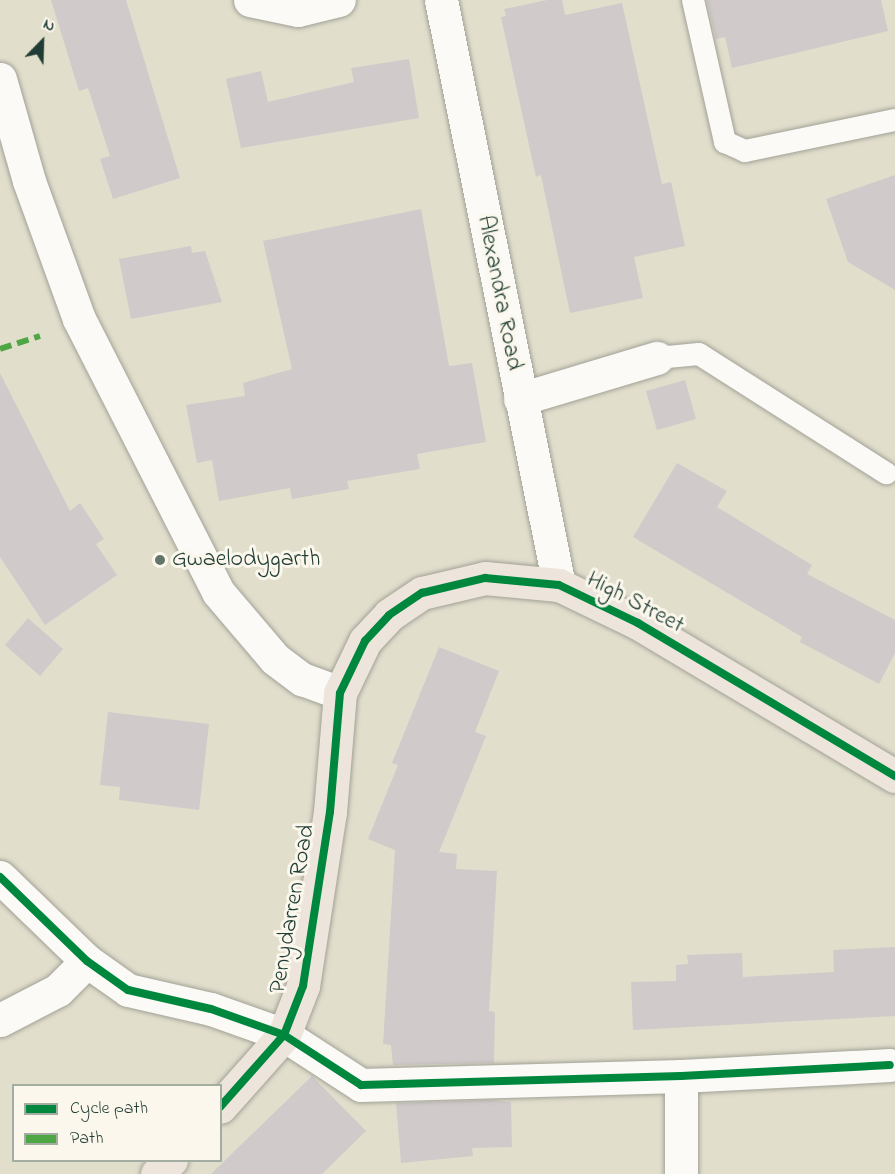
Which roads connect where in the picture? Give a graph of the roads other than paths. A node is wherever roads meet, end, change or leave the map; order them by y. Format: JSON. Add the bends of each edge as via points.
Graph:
{"nodes":[{"id":1,"x":250,"y":0,"type":"edge"},
{"id":2,"x":339,"y":0,"type":"edge"},
{"id":3,"x":441,"y":0,"type":"edge"},
{"id":4,"x":693,"y":0,"type":"edge"},
{"id":5,"x":0,"y":79,"type":"edge"},
{"id":6,"x":895,"y":120,"type":"edge"},
{"id":7,"x":657,"y":358,"type":"joint"},
{"id":8,"x":520,"y":399,"type":"junction"},
{"id":9,"x":886,"y":473,"type":"dead end"},
{"id":10,"x":559,"y":585,"type":"junction"},
{"id":11,"x":340,"y":693,"type":"junction"},
{"id":12,"x":895,"y":776,"type":"edge"},
{"id":13,"x":0,"y":877,"type":"edge"},
{"id":14,"x":87,"y":961,"type":"junction"},
{"id":15,"x":0,"y":1020,"type":"edge"},
{"id":16,"x":284,"y":1035,"type":"junction"},
{"id":17,"x":890,"y":1065,"type":"dead end"},
{"id":18,"x":681,"y":1076,"type":"junction"},
{"id":19,"x":222,"y":1105,"type":"edge"},
{"id":20,"x":170,"y":1162,"type":"edge"},
{"id":21,"x":156,"y":1174,"type":"edge"},
{"id":22,"x":681,"y":1174,"type":"edge"}],
"edges":[{"from":1,"to":2,"type":"street","via":[[298,10]]},
{"from":3,"to":8,"type":"street","name":"Alexandra Road"},
{"from":4,"to":6,"type":"lane","via":[[725,142],[745,151]]},
{"from":5,"to":11,"type":"street","via":[[29,181],[79,319],[218,592],[274,659],[302,679]]},
{"from":7,"to":8,"type":"street"},
{"from":7,"to":9,"type":"lane","via":[[699,354]]},
{"from":8,"to":10,"type":"street","name":"Alexandra Road"},
{"from":10,"to":11,"type":"main road","name":"High Street","via":[[485,578],[422,593],[389,615],[365,640]]},
{"from":10,"to":12,"type":"main road","name":"High Street","via":[[638,623]]},
{"from":11,"to":16,"type":"main road","name":"Penydarren Road","via":[[330,812],[303,986]]},
{"from":13,"to":14,"type":"street"},
{"from":14,"to":15,"type":"street","via":[[58,990]]},
{"from":14,"to":16,"type":"street","via":[[128,990],[211,1009]]},
{"from":16,"to":18,"type":"street","via":[[362,1085]]},
{"from":16,"to":19,"type":"main road","name":"Penydarren Road"},
{"from":17,"to":18,"type":"street"},
{"from":18,"to":22,"type":"street"},
{"from":20,"to":21,"type":"main road"}]}
